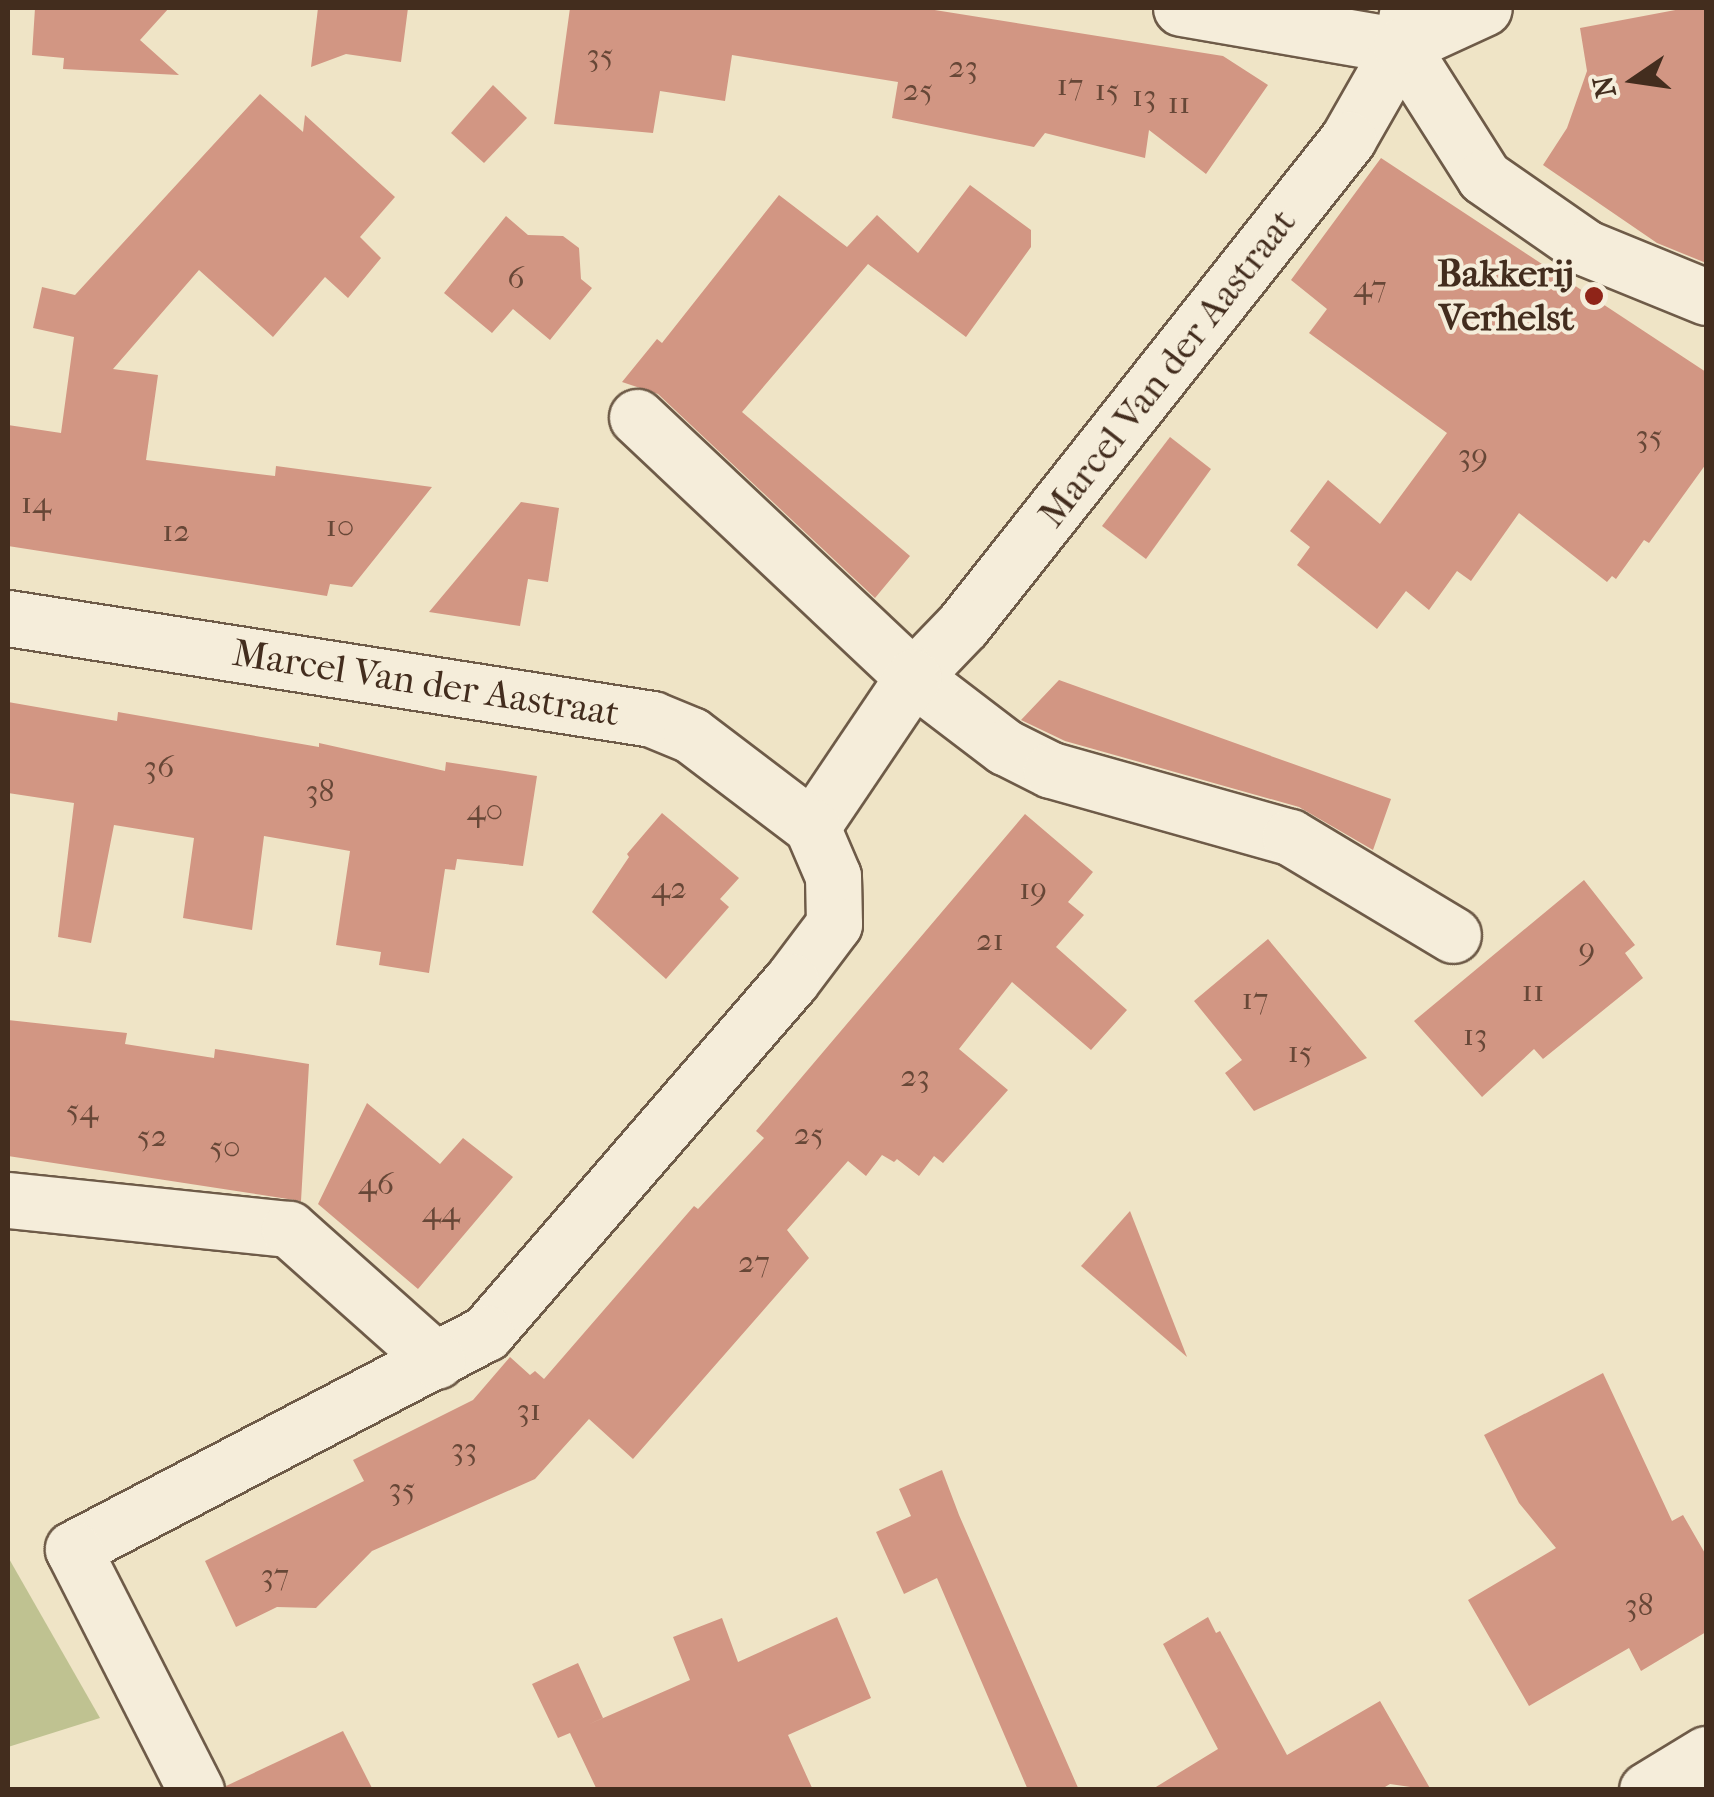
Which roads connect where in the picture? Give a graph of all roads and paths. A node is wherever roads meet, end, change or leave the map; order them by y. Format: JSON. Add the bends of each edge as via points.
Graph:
{"nodes":[{"id":1,"x":1181,"y":8,"type":"edge"},
{"id":2,"x":1484,"y":8,"type":"edge"},
{"id":3,"x":1405,"y":27,"type":"edge"},
{"id":4,"x":1706,"y":297,"type":"edge"},
{"id":5,"x":637,"y":416,"type":"dead end"},
{"id":6,"x":8,"y":618,"type":"edge"},
{"id":7,"x":913,"y":676,"type":"junction"},
{"id":8,"x":812,"y":827,"type":"junction"},
{"id":9,"x":1453,"y":935,"type":"dead end"},
{"id":10,"x":8,"y":1200,"type":"edge"},
{"id":11,"x":438,"y":1361,"type":"junction"},
{"id":12,"x":1706,"y":1754,"type":"edge"},
{"id":13,"x":196,"y":1790,"type":"edge"},
{"id":14,"x":1647,"y":1790,"type":"edge"}],
"edges":[{"from":1,"to":3,"type":"street"},
{"from":2,"to":3,"type":"street"},
{"from":3,"to":4,"type":"street","via":[[1484,177],[1586,248]]},
{"from":3,"to":7,"type":"street","name":"Marcel Van der Aastraat","via":[[1348,139],[963,626]]},
{"from":5,"to":7,"type":"street"},
{"from":6,"to":8,"type":"street","name":"Marcel Van der Aastraat","via":[[652,719],[691,735]]},
{"from":7,"to":8,"type":"street","name":"Marcel Van der Aastraat"},
{"from":7,"to":9,"type":"street","via":[[1005,747],[1051,770],[1290,838]]},
{"from":8,"to":11,"type":"street","via":[[832,876],[834,924],[486,1333]]},
{"from":10,"to":11,"type":"street","via":[[289,1229]]},
{"from":11,"to":13,"type":"street","via":[[74,1550]]},
{"from":12,"to":14,"type":"street"}]}
